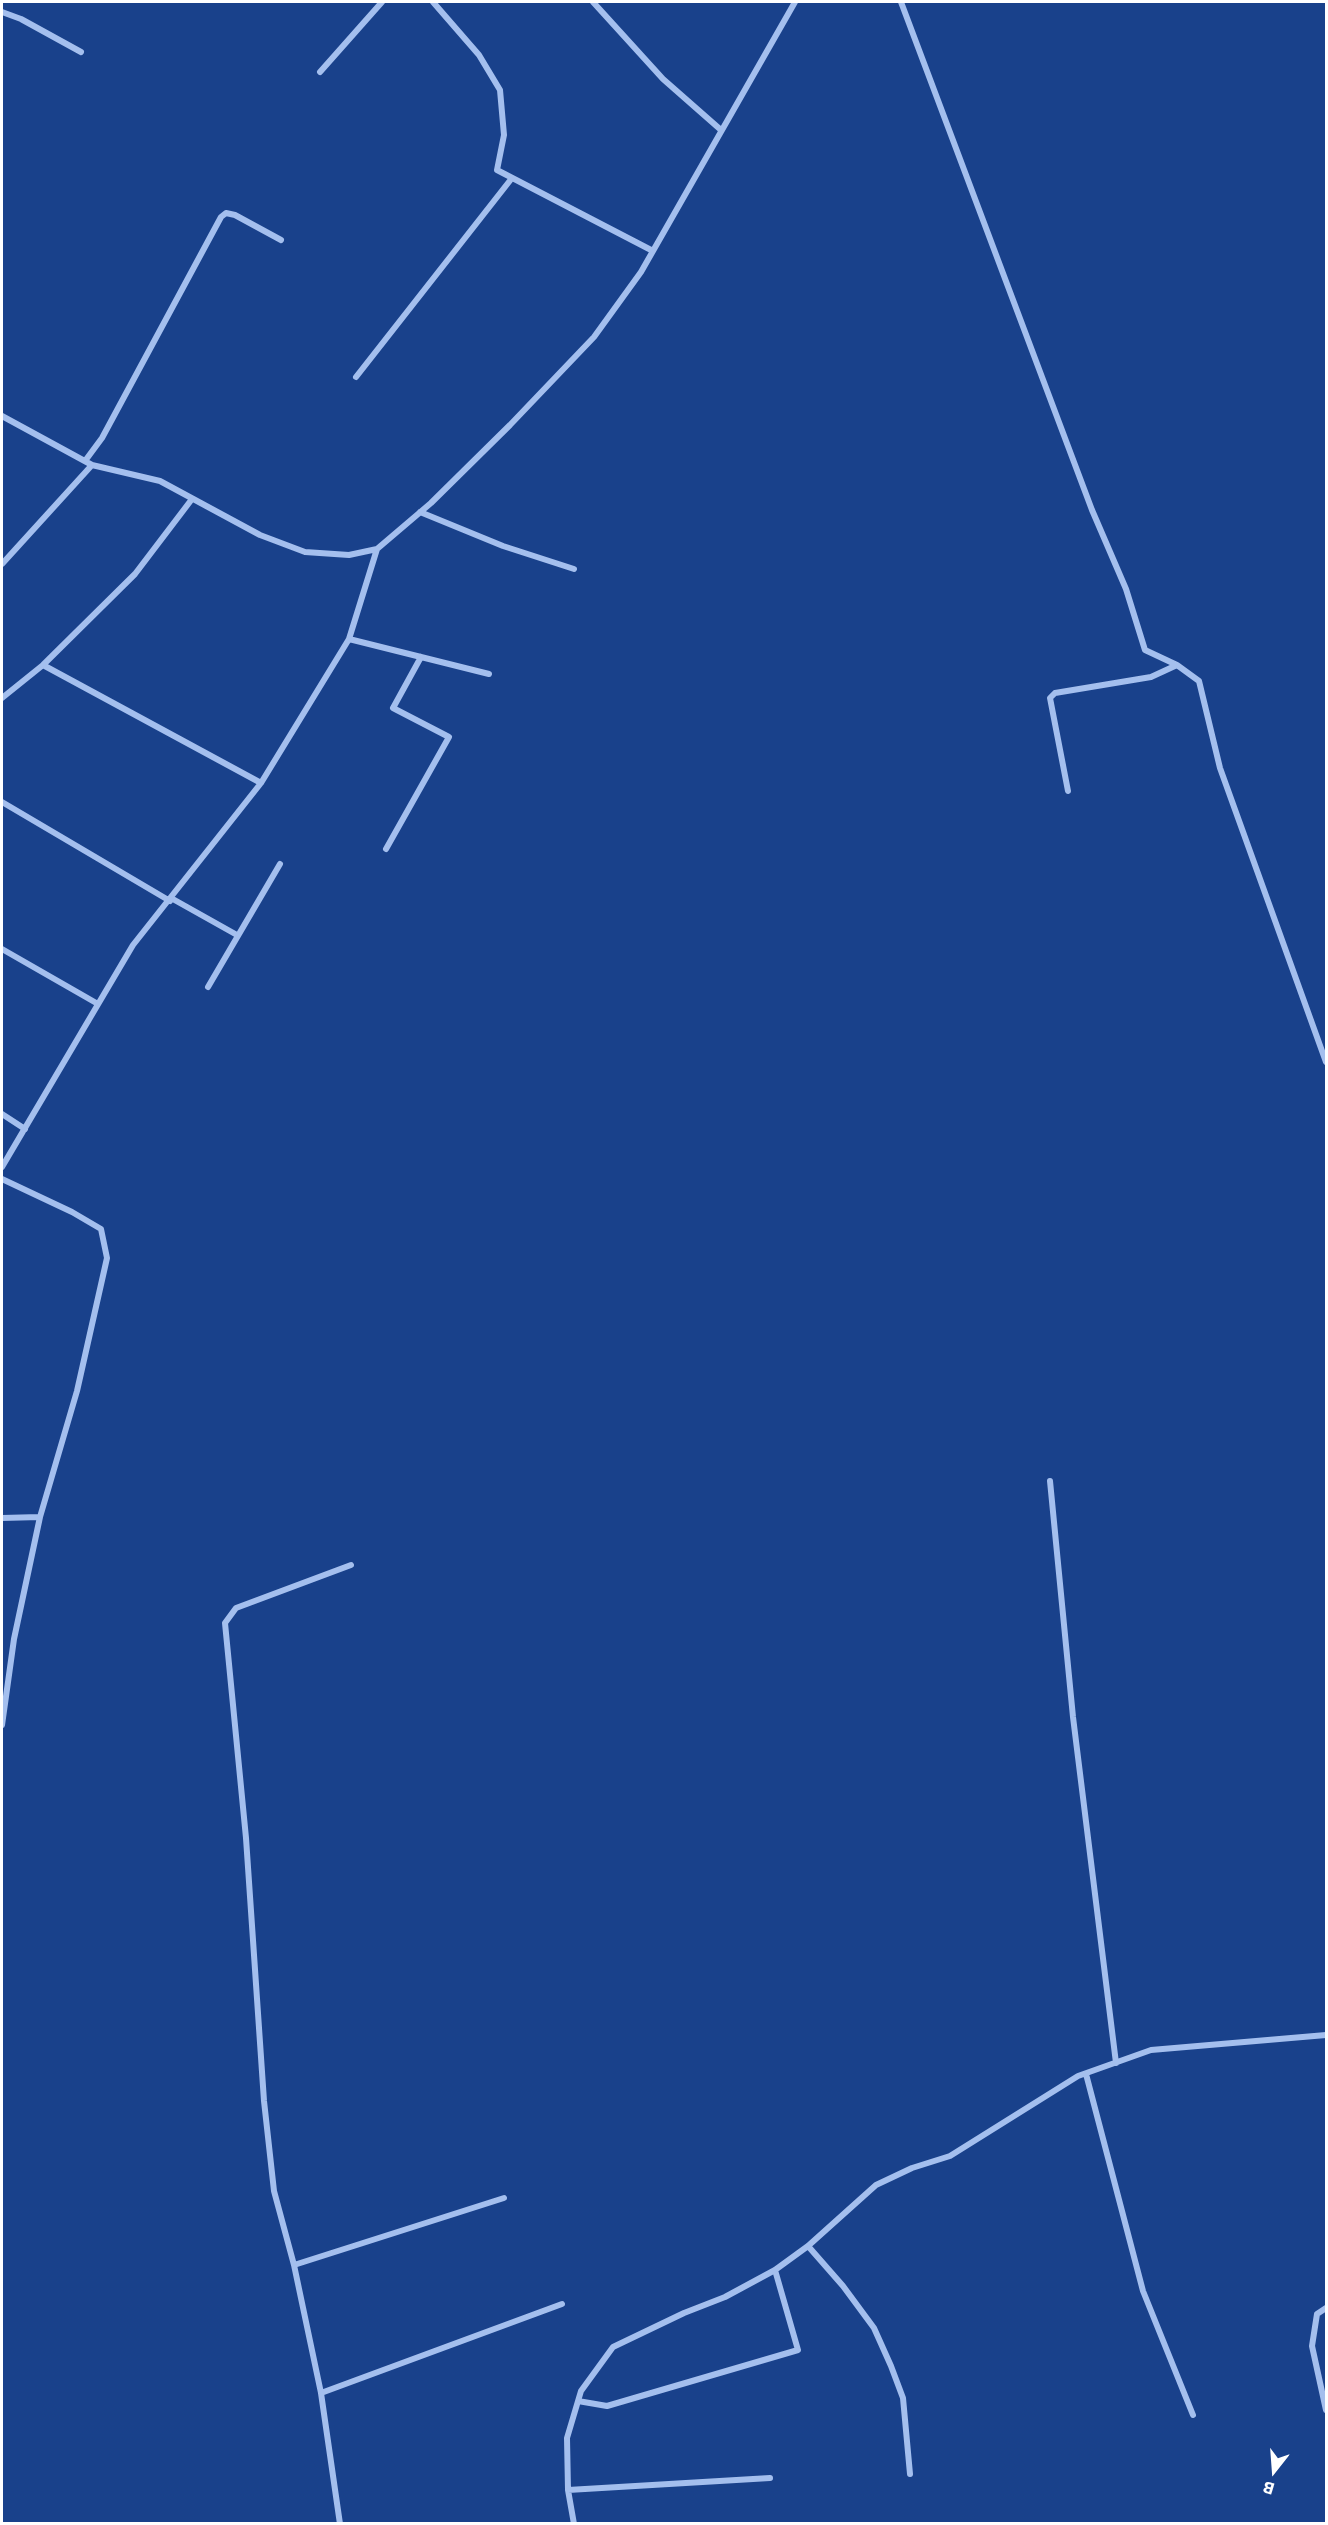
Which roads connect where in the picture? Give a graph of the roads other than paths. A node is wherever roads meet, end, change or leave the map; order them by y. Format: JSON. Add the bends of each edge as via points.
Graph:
{"nodes":[{"id":1,"x":382,"y":2,"type":"edge"},
{"id":2,"x":433,"y":2,"type":"edge"},
{"id":3,"x":593,"y":2,"type":"edge"},
{"id":4,"x":795,"y":2,"type":"edge"},
{"id":5,"x":901,"y":2,"type":"edge"},
{"id":6,"x":2,"y":12,"type":"edge"},
{"id":7,"x":81,"y":52,"type":"dead end"},
{"id":8,"x":320,"y":72,"type":"dead end"},
{"id":9,"x":721,"y":130,"type":"junction"},
{"id":10,"x":512,"y":178,"type":"junction"},
{"id":11,"x":281,"y":240,"type":"dead end"},
{"id":12,"x":653,"y":251,"type":"junction"},
{"id":13,"x":356,"y":377,"type":"dead end"},
{"id":14,"x":2,"y":416,"type":"edge"},
{"id":15,"x":89,"y":463,"type":"junction"},
{"id":16,"x":192,"y":499,"type":"junction"},
{"id":17,"x":420,"y":512,"type":"junction"},
{"id":18,"x":377,"y":549,"type":"junction"},
{"id":19,"x":2,"y":564,"type":"edge"},
{"id":20,"x":574,"y":569,"type":"dead end"},
{"id":21,"x":350,"y":639,"type":"junction"},
{"id":22,"x":421,"y":657,"type":"junction"},
{"id":23,"x":43,"y":665,"type":"junction"},
{"id":24,"x":1177,"y":665,"type":"junction"},
{"id":25,"x":489,"y":674,"type":"dead end"},
{"id":26,"x":2,"y":698,"type":"edge"},
{"id":27,"x":261,"y":783,"type":"junction"},
{"id":28,"x":1068,"y":791,"type":"dead end"},
{"id":29,"x":2,"y":802,"type":"edge"},
{"id":30,"x":386,"y":849,"type":"dead end"},
{"id":31,"x":280,"y":864,"type":"dead end"},
{"id":32,"x":171,"y":900,"type":"junction"},
{"id":33,"x":237,"y":935,"type":"junction"},
{"id":34,"x":2,"y":949,"type":"edge"},
{"id":35,"x":208,"y":987,"type":"dead end"},
{"id":36,"x":98,"y":1004,"type":"junction"},
{"id":37,"x":1326,"y":1062,"type":"edge"},
{"id":38,"x":2,"y":1114,"type":"edge"},
{"id":39,"x":25,"y":1128,"type":"junction"},
{"id":40,"x":2,"y":1167,"type":"edge"},
{"id":41,"x":2,"y":1179,"type":"edge"},
{"id":42,"x":1050,"y":1481,"type":"dead end"},
{"id":43,"x":40,"y":1517,"type":"junction"},
{"id":44,"x":2,"y":1518,"type":"edge"},
{"id":45,"x":351,"y":1565,"type":"dead end"},
{"id":46,"x":2,"y":1725,"type":"edge"},
{"id":47,"x":1326,"y":2035,"type":"edge"},
{"id":48,"x":1116,"y":2063,"type":"junction"},
{"id":49,"x":1086,"y":2074,"type":"junction"},
{"id":50,"x":504,"y":2198,"type":"dead end"},
{"id":51,"x":808,"y":2246,"type":"junction"},
{"id":52,"x":294,"y":2265,"type":"junction"},
{"id":53,"x":775,"y":2270,"type":"junction"},
{"id":54,"x":562,"y":2304,"type":"dead end"},
{"id":55,"x":1326,"y":2308,"type":"edge"},
{"id":56,"x":321,"y":2393,"type":"junction"},
{"id":57,"x":578,"y":2402,"type":"junction"},
{"id":58,"x":1326,"y":2410,"type":"edge"},
{"id":59,"x":1193,"y":2415,"type":"dead end"},
{"id":60,"x":910,"y":2474,"type":"dead end"},
{"id":61,"x":770,"y":2478,"type":"dead end"},
{"id":62,"x":568,"y":2490,"type":"junction"},
{"id":63,"x":340,"y":2523,"type":"edge"},
{"id":64,"x":574,"y":2523,"type":"edge"}],
"edges":[{"from":1,"to":8,"type":"street"},
{"from":2,"to":10,"type":"street","via":[[479,55],[500,90],[504,135],[497,170]]},
{"from":3,"to":9,"type":"street","via":[[663,79]]},
{"from":4,"to":9,"type":"street"},
{"from":5,"to":24,"type":"street","via":[[1092,510],[1126,589],[1145,650]]},
{"from":6,"to":7,"type":"street"},
{"from":9,"to":12,"type":"street"},
{"from":10,"to":12,"type":"street"},
{"from":10,"to":13,"type":"street"},
{"from":11,"to":15,"type":"street","via":[[236,215],[226,213],[221,217]]},
{"from":12,"to":17,"type":"street","via":[[594,337]]},
{"from":14,"to":15,"type":"street"},
{"from":15,"to":16,"type":"street","via":[[160,481]]},
{"from":15,"to":19,"type":"street"},
{"from":16,"to":18,"type":"street","via":[[260,536],[305,552],[350,555]]},
{"from":16,"to":23,"type":"street","via":[[135,574]]},
{"from":17,"to":18,"type":"street"},
{"from":17,"to":20,"type":"street","via":[[503,546]]},
{"from":18,"to":21,"type":"street"},
{"from":21,"to":22,"type":"street"},
{"from":21,"to":27,"type":"street"},
{"from":22,"to":25,"type":"street"},
{"from":22,"to":30,"type":"street","via":[[393,708],[448,737]]},
{"from":23,"to":26,"type":"street"},
{"from":23,"to":27,"type":"street"},
{"from":24,"to":28,"type":"street","via":[[1150,677],[1055,693],[1050,698]]},
{"from":24,"to":37,"type":"street","via":[[1198,681],[1220,768]]},
{"from":27,"to":32,"type":"street"},
{"from":29,"to":32,"type":"street"},
{"from":31,"to":33,"type":"street"},
{"from":32,"to":33,"type":"street"},
{"from":32,"to":36,"type":"street","via":[[133,945]]},
{"from":33,"to":35,"type":"street"},
{"from":34,"to":36,"type":"street"},
{"from":36,"to":39,"type":"street"},
{"from":38,"to":39,"type":"street"},
{"from":39,"to":40,"type":"street"},
{"from":41,"to":43,"type":"street","via":[[101,1229],[107,1258],[77,1391]]},
{"from":42,"to":48,"type":"street","via":[[1073,1717]]},
{"from":43,"to":44,"type":"street"},
{"from":43,"to":46,"type":"street","via":[[14,1639]]},
{"from":45,"to":52,"type":"street","via":[[236,1608],[225,1623],[246,1838],[264,2101],[274,2191]]},
{"from":47,"to":48,"type":"street","via":[[1151,2050]]},
{"from":48,"to":49,"type":"street"},
{"from":49,"to":51,"type":"street","via":[[950,2156],[876,2185]]},
{"from":49,"to":59,"type":"street","via":[[1143,2291]]},
{"from":50,"to":52,"type":"street"},
{"from":51,"to":53,"type":"street"},
{"from":51,"to":60,"type":"street","via":[[843,2286],[878,2338],[903,2398]]},
{"from":52,"to":56,"type":"street"},
{"from":53,"to":57,"type":"street","via":[[613,2348],[581,2391]]},
{"from":53,"to":57,"type":"street","via":[[798,2350],[607,2406]]},
{"from":54,"to":56,"type":"street"},
{"from":55,"to":58,"type":"street","via":[[1317,2314],[1312,2346]]},
{"from":56,"to":63,"type":"street"},
{"from":57,"to":62,"type":"street","via":[[567,2438]]},
{"from":61,"to":62,"type":"street"},
{"from":62,"to":64,"type":"street"}]}
